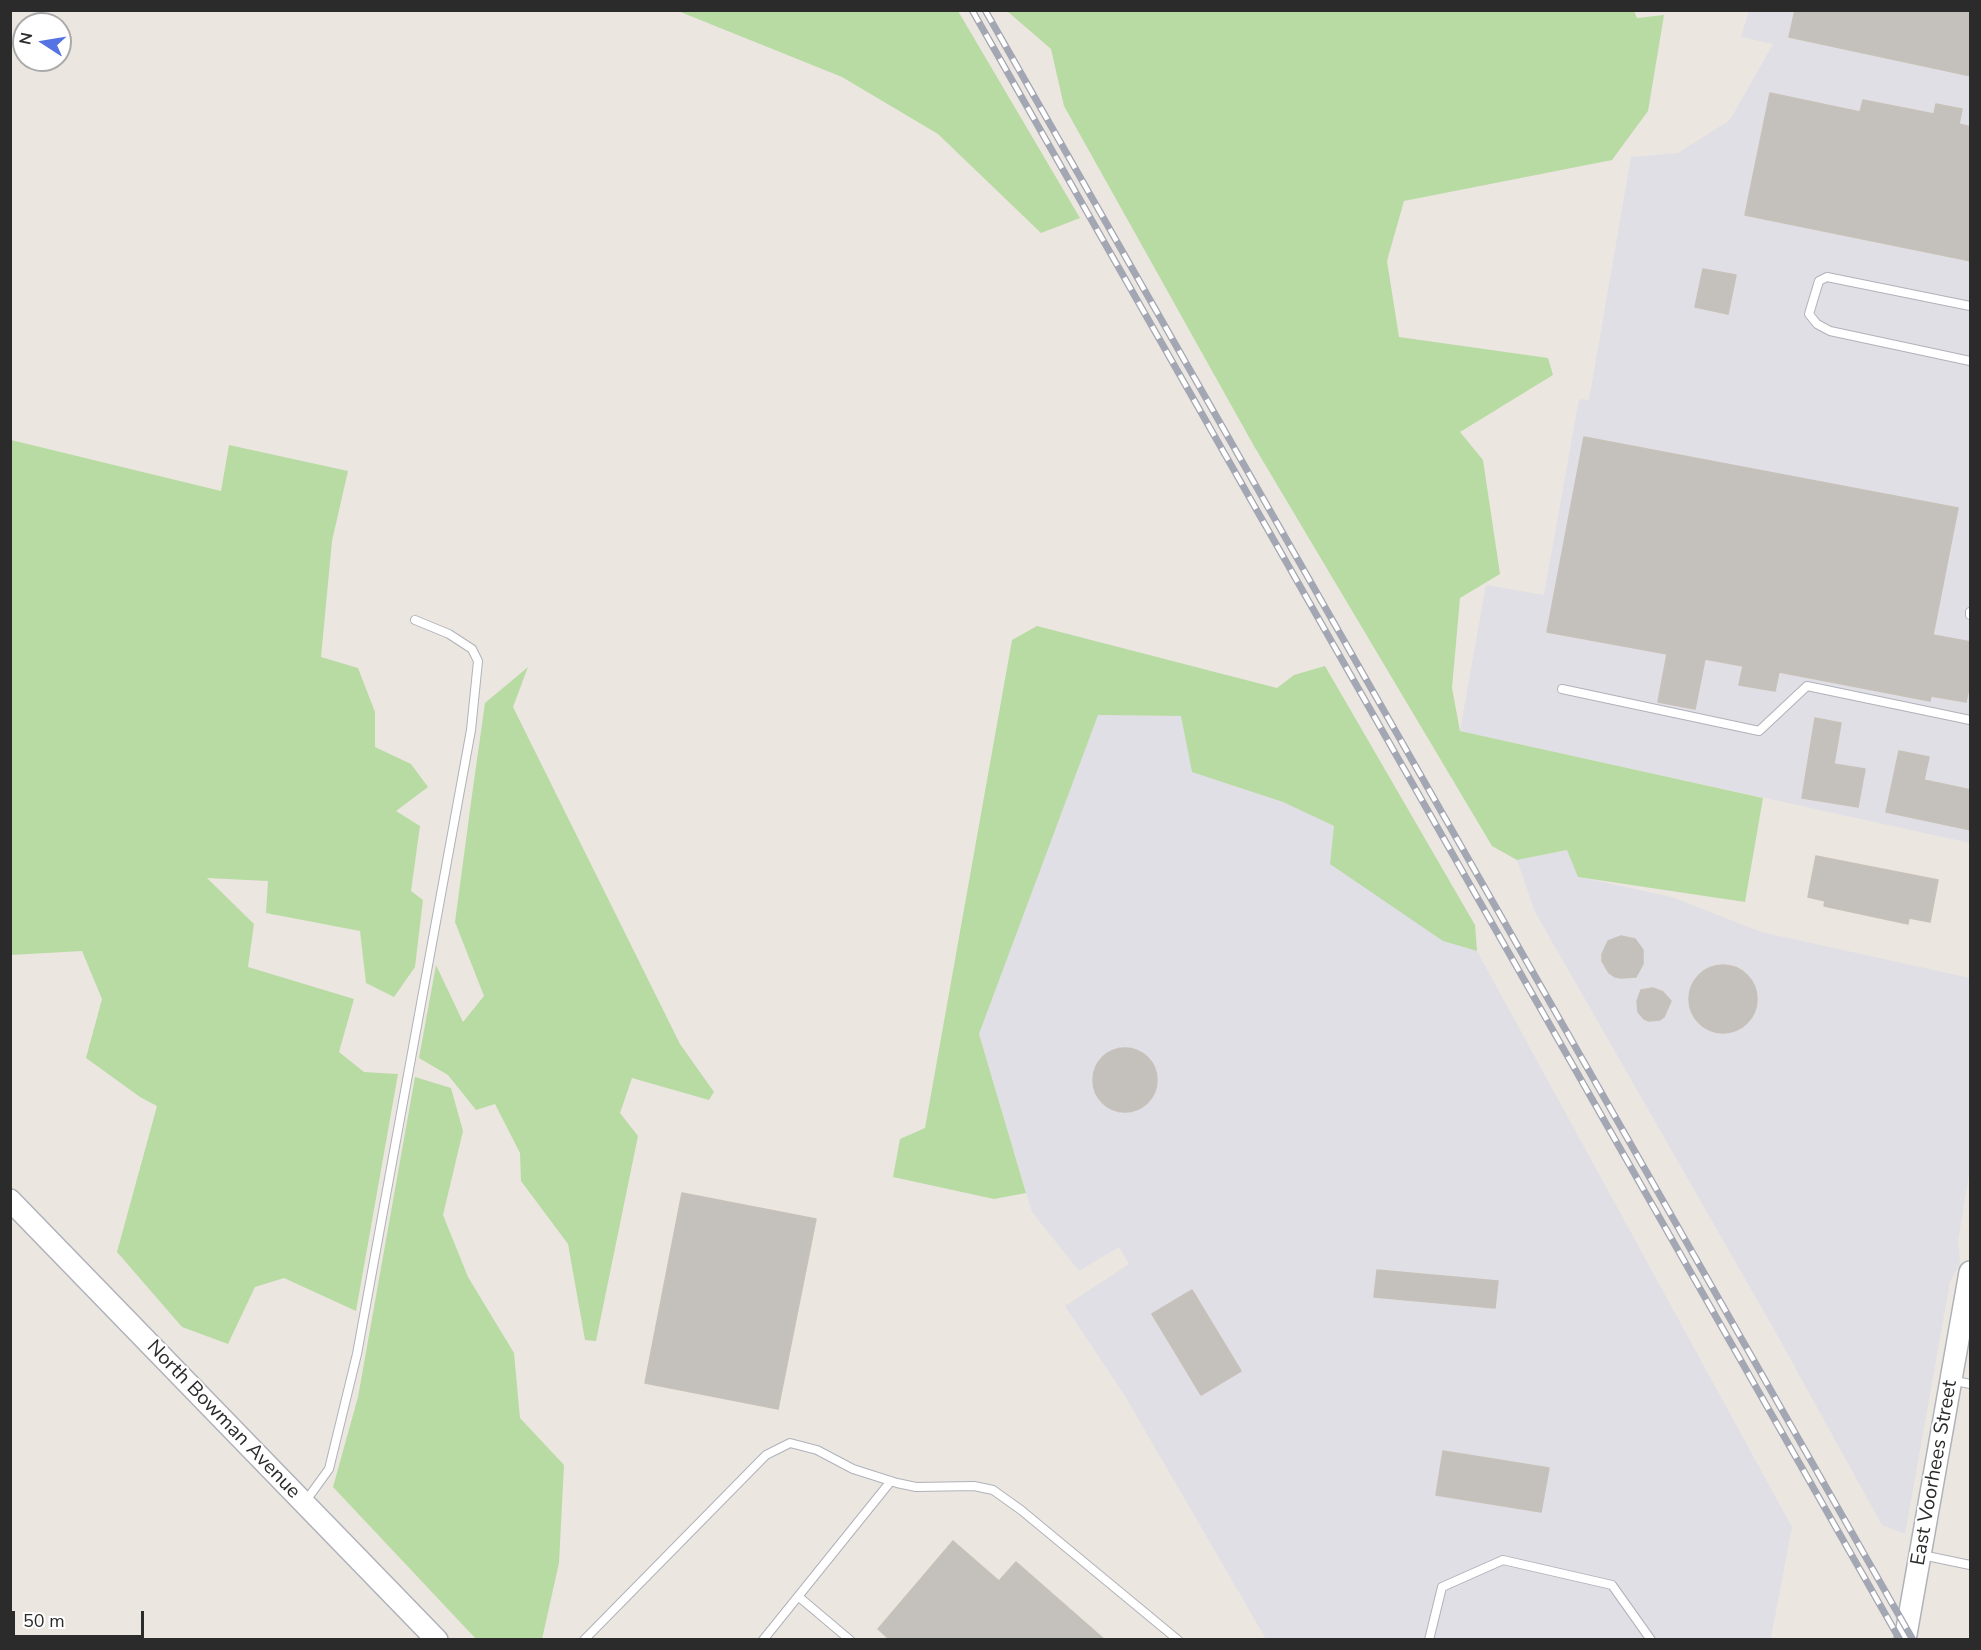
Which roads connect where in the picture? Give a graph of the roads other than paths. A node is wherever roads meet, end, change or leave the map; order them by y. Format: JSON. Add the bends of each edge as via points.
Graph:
{"nodes":[{"id":1,"x":1971,"y":306,"type":"edge"},
{"id":2,"x":1971,"y":362,"type":"edge"},
{"id":3,"x":415,"y":620,"type":"dead end"},
{"id":4,"x":1562,"y":688,"type":"dead end"},
{"id":5,"x":1971,"y":720,"type":"edge"},
{"id":6,"x":10,"y":1200,"type":"edge"},
{"id":7,"x":1971,"y":1272,"type":"edge"},
{"id":8,"x":1961,"y":1382,"type":"edge"},
{"id":9,"x":891,"y":1481,"type":"junction"},
{"id":10,"x":304,"y":1503,"type":"junction"},
{"id":11,"x":1921,"y":1554,"type":"junction"},
{"id":12,"x":1971,"y":1565,"type":"edge"},
{"id":13,"x":799,"y":1597,"type":"junction"},
{"id":14,"x":437,"y":1640,"type":"edge"},
{"id":15,"x":584,"y":1640,"type":"edge"},
{"id":16,"x":763,"y":1640,"type":"edge"},
{"id":17,"x":850,"y":1640,"type":"edge"},
{"id":18,"x":1178,"y":1640,"type":"edge"},
{"id":19,"x":1430,"y":1640,"type":"edge"},
{"id":20,"x":1650,"y":1640,"type":"edge"},
{"id":21,"x":1905,"y":1640,"type":"edge"}],
"edges":[{"from":1,"to":2,"type":"lane","via":[[1827,277],[1819,281],[1809,314],[1830,331]]},
{"from":3,"to":10,"type":"lane","via":[[472,649],[478,661],[471,730],[357,1354],[329,1470]]},
{"from":4,"to":5,"type":"lane","via":[[1759,731],[1807,686]]},
{"from":6,"to":10,"type":"street","name":"North Bowman Avenue"},
{"from":7,"to":8,"type":"street","name":"East Voorhees Street"},
{"from":8,"to":11,"type":"street","name":"East Voorhees Street"},
{"from":9,"to":13,"type":"lane"},
{"from":9,"to":15,"type":"lane","via":[[790,1443],[766,1455]]},
{"from":9,"to":18,"type":"lane","via":[[916,1487],[974,1486],[993,1490]]},
{"from":10,"to":14,"type":"street","name":"North Bowman Avenue"},
{"from":11,"to":12,"type":"lane"},
{"from":11,"to":21,"type":"street","name":"East Voorhees Street"},
{"from":13,"to":16,"type":"lane"},
{"from":13,"to":17,"type":"lane"},
{"from":19,"to":20,"type":"lane","via":[[1442,1587],[1503,1560],[1612,1585]]}]}
